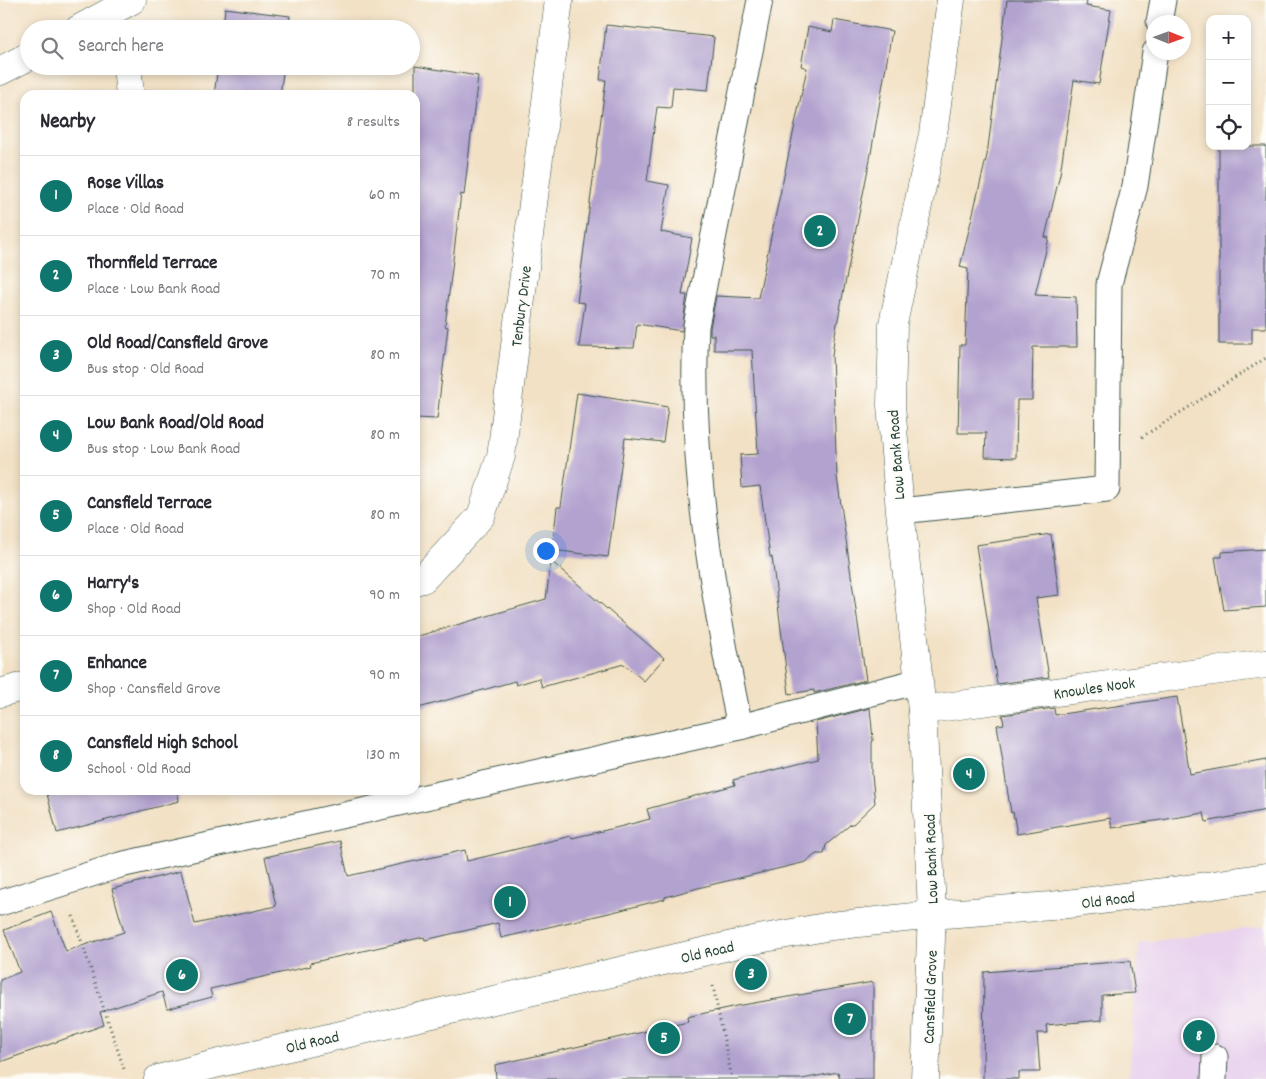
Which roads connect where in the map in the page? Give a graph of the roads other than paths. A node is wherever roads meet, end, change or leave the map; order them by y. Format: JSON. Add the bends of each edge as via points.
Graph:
{"nodes":[{"id":1,"x":559,"y":0,"type":"edge"},
{"id":2,"x":760,"y":0,"type":"edge"},
{"id":3,"x":951,"y":0,"type":"edge"},
{"id":4,"x":1163,"y":0,"type":"edge"},
{"id":5,"x":124,"y":12,"type":"edge"},
{"id":6,"x":1160,"y":15,"type":"edge"},
{"id":7,"x":103,"y":20,"type":"edge"},
{"id":8,"x":1154,"y":60,"type":"edge"},
{"id":9,"x":20,"y":61,"type":"edge"},
{"id":10,"x":0,"y":71,"type":"edge"},
{"id":11,"x":128,"y":75,"type":"edge"},
{"id":12,"x":129,"y":90,"type":"edge"},
{"id":13,"x":900,"y":511,"type":"junction"},
{"id":14,"x":420,"y":581,"type":"edge"},
{"id":15,"x":1266,"y":664,"type":"edge"},
{"id":16,"x":919,"y":681,"type":"junction"},
{"id":17,"x":20,"y":688,"type":"edge"},
{"id":18,"x":0,"y":694,"type":"edge"},
{"id":19,"x":922,"y":710,"type":"junction"},
{"id":20,"x":740,"y":728,"type":"junction"},
{"id":21,"x":1266,"y":877,"type":"edge"},
{"id":22,"x":0,"y":903,"type":"edge"},
{"id":23,"x":932,"y":915,"type":"junction"},
{"id":24,"x":158,"y":1079,"type":"edge"},
{"id":25,"x":925,"y":1079,"type":"edge"}],
"edges":[{"from":1,"to":14,"type":"street","name":"Tenbury Drive","via":[[501,456],[481,516]]},
{"from":2,"to":20,"type":"lane","via":[[696,326],[694,361],[695,423],[703,510],[718,617]]},
{"from":3,"to":13,"type":"street","name":"Low Bank Road","via":[[933,134],[893,324],[891,405]]},
{"from":4,"to":6,"type":"lane"},
{"from":5,"to":7,"type":"street"},
{"from":8,"to":13,"type":"lane","via":[[1135,186],[1109,284],[1107,489]]},
{"from":9,"to":10,"type":"street"},
{"from":11,"to":12,"type":"street"},
{"from":13,"to":16,"type":"street","name":"Low Bank Road"},
{"from":15,"to":19,"type":"street","name":"Knowles Nook"},
{"from":16,"to":19,"type":"street","name":"Low Bank Road"},
{"from":16,"to":20,"type":"lane"},
{"from":17,"to":18,"type":"street"},
{"from":19,"to":23,"type":"street","name":"Low Bank Road"},
{"from":20,"to":22,"type":"lane","via":[[120,865]]},
{"from":21,"to":23,"type":"street","name":"Old Road","via":[[1069,904]]},
{"from":23,"to":24,"type":"street","name":"Old Road","via":[[830,926],[759,939]]},
{"from":23,"to":25,"type":"street","name":"Cansfield Grove"}]}
